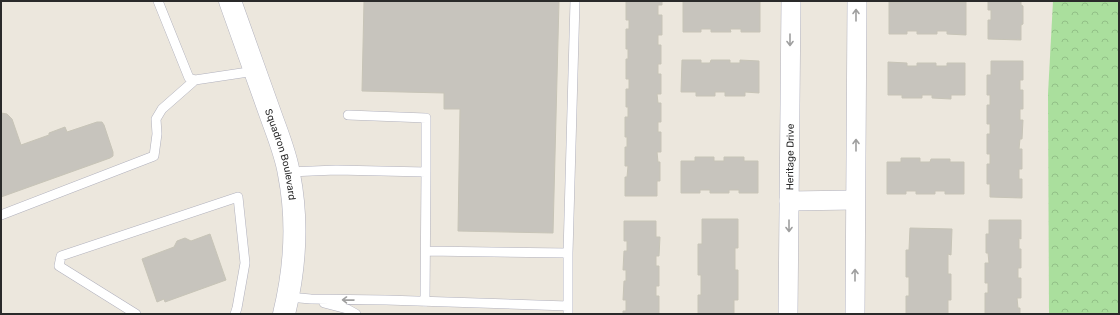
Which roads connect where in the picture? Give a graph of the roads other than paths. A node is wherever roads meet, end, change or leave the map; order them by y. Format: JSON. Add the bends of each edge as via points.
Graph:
{"nodes":[{"id":1,"x":158,"y":1,"type":"edge"},
{"id":2,"x":230,"y":1,"type":"edge"},
{"id":3,"x":575,"y":1,"type":"edge"},
{"id":4,"x":791,"y":1,"type":"edge"},
{"id":5,"x":857,"y":1,"type":"edge"},
{"id":6,"x":255,"y":72,"type":"junction"},
{"id":7,"x":195,"y":80,"type":"junction"},
{"id":8,"x":348,"y":115,"type":"dead end"},
{"id":9,"x":289,"y":172,"type":"junction"},
{"id":10,"x":426,"y":172,"type":"junction"},
{"id":11,"x":855,"y":200,"type":"junction"},
{"id":12,"x":789,"y":201,"type":"junction"},
{"id":13,"x":1,"y":215,"type":"edge"},
{"id":14,"x":426,"y":251,"type":"junction"},
{"id":15,"x":568,"y":253,"type":"junction"},
{"id":16,"x":311,"y":299,"type":"junction"},
{"id":17,"x":425,"y":302,"type":"junction"},
{"id":18,"x":511,"y":304,"type":"junction"},
{"id":19,"x":286,"y":306,"type":"edge"},
{"id":20,"x":568,"y":310,"type":"edge"},
{"id":21,"x":136,"y":314,"type":"edge"},
{"id":22,"x":235,"y":314,"type":"edge"},
{"id":23,"x":356,"y":314,"type":"edge"},
{"id":24,"x":511,"y":314,"type":"edge"},
{"id":25,"x":788,"y":314,"type":"edge"},
{"id":26,"x":855,"y":314,"type":"edge"}],
"edges":[{"from":1,"to":7,"type":"lane","via":[[189,78]]},
{"from":2,"to":6,"type":"street","name":"Squadron Boulevard"},
{"from":3,"to":15,"type":"lane"},
{"from":4,"to":12,"type":"street","name":"Heritage Drive","one_way":true},
{"from":11,"to":5,"type":"street","one_way":true},
{"from":6,"to":7,"type":"lane"},
{"from":6,"to":9,"type":"street","name":"Squadron Boulevard"},
{"from":7,"to":13,"type":"lane","via":[[162,109],[156,119],[154,156]]},
{"from":8,"to":10,"type":"lane","via":[[426,118]]},
{"from":9,"to":10,"type":"lane"},
{"from":9,"to":19,"type":"street","name":"Squadron Boulevard","via":[[294,218]]},
{"from":10,"to":14,"type":"lane"},
{"from":11,"to":12,"type":"street"},
{"from":26,"to":11,"type":"street","one_way":true},
{"from":12,"to":25,"type":"street","name":"Heritage Drive","one_way":true},
{"from":14,"to":15,"type":"lane"},
{"from":14,"to":17,"type":"lane"},
{"from":15,"to":20,"type":"lane"},
{"from":17,"to":16,"type":"lane","one_way":true},
{"from":16,"to":19,"type":"lane"},
{"from":16,"to":23,"type":"lane"},
{"from":17,"to":18,"type":"lane"},
{"from":18,"to":20,"type":"lane"},
{"from":18,"to":24,"type":"lane"},
{"from":21,"to":22,"type":"lane","via":[[60,266],[61,256],[238,197],[245,263]]}]}
